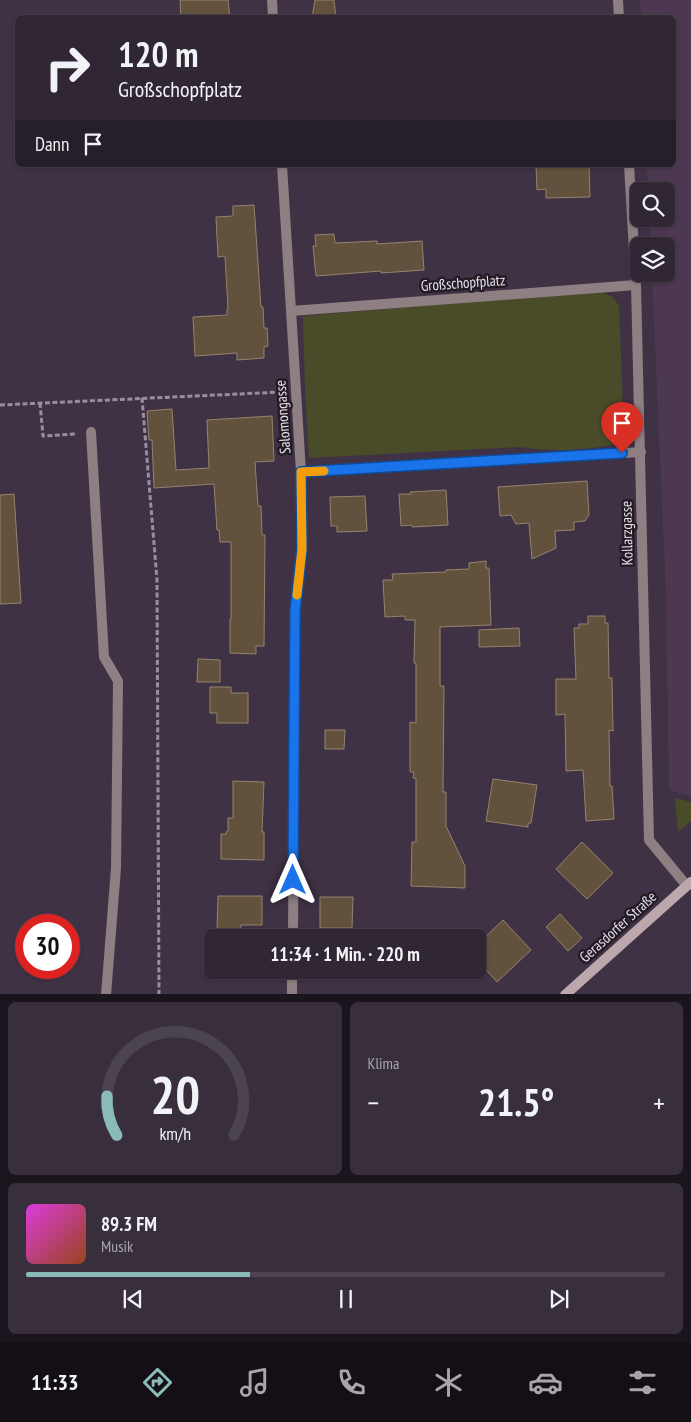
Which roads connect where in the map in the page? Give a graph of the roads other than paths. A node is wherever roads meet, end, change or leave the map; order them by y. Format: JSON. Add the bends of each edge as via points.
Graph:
{"nodes":[{"id":1,"x":272,"y":0,"type":"edge"},
{"id":2,"x":618,"y":0,"type":"edge"},
{"id":3,"x":273,"y":15,"type":"edge"},
{"id":4,"x":619,"y":15,"type":"edge"},
{"id":5,"x":282,"y":167,"type":"edge"},
{"id":6,"x":629,"y":167,"type":"edge"},
{"id":7,"x":636,"y":286,"type":"junction"},
{"id":8,"x":291,"y":310,"type":"junction"},
{"id":9,"x":91,"y":432,"type":"road end"},
{"id":10,"x":641,"y":452,"type":"junction"},
{"id":11,"x":301,"y":472,"type":"junction"},
{"id":12,"x":689,"y":884,"type":"edge"},
{"id":13,"x":292,"y":929,"type":"edge"},
{"id":14,"x":292,"y":979,"type":"edge"},
{"id":15,"x":106,"y":994,"type":"edge"},
{"id":16,"x":292,"y":994,"type":"edge"},
{"id":17,"x":565,"y":994,"type":"edge"}],
"edges":[{"from":1,"to":3,"type":"street"},
{"from":2,"to":4,"type":"street"},
{"from":5,"to":8,"type":"street","name":"Salomongasse"},
{"from":6,"to":7,"type":"street","name":"Kollarzgasse"},
{"from":7,"to":8,"type":"street","name":"Großschopfplatz"},
{"from":7,"to":10,"type":"street","name":"Kollarzgasse"},
{"from":8,"to":11,"type":"street","name":"Salomongasse"},
{"from":9,"to":15,"type":"street","via":[[104,657],[118,681],[116,868]]},
{"from":10,"to":11,"type":"street"},
{"from":10,"to":12,"type":"street","name":"Kollarzgasse","via":[[649,840]]},
{"from":11,"to":13,"type":"street","name":"Salomongasse","via":[[302,549],[295,611]]},
{"from":12,"to":17,"type":"main road","name":"Gerasdorfer Straße"},
{"from":14,"to":16,"type":"street"}]}
